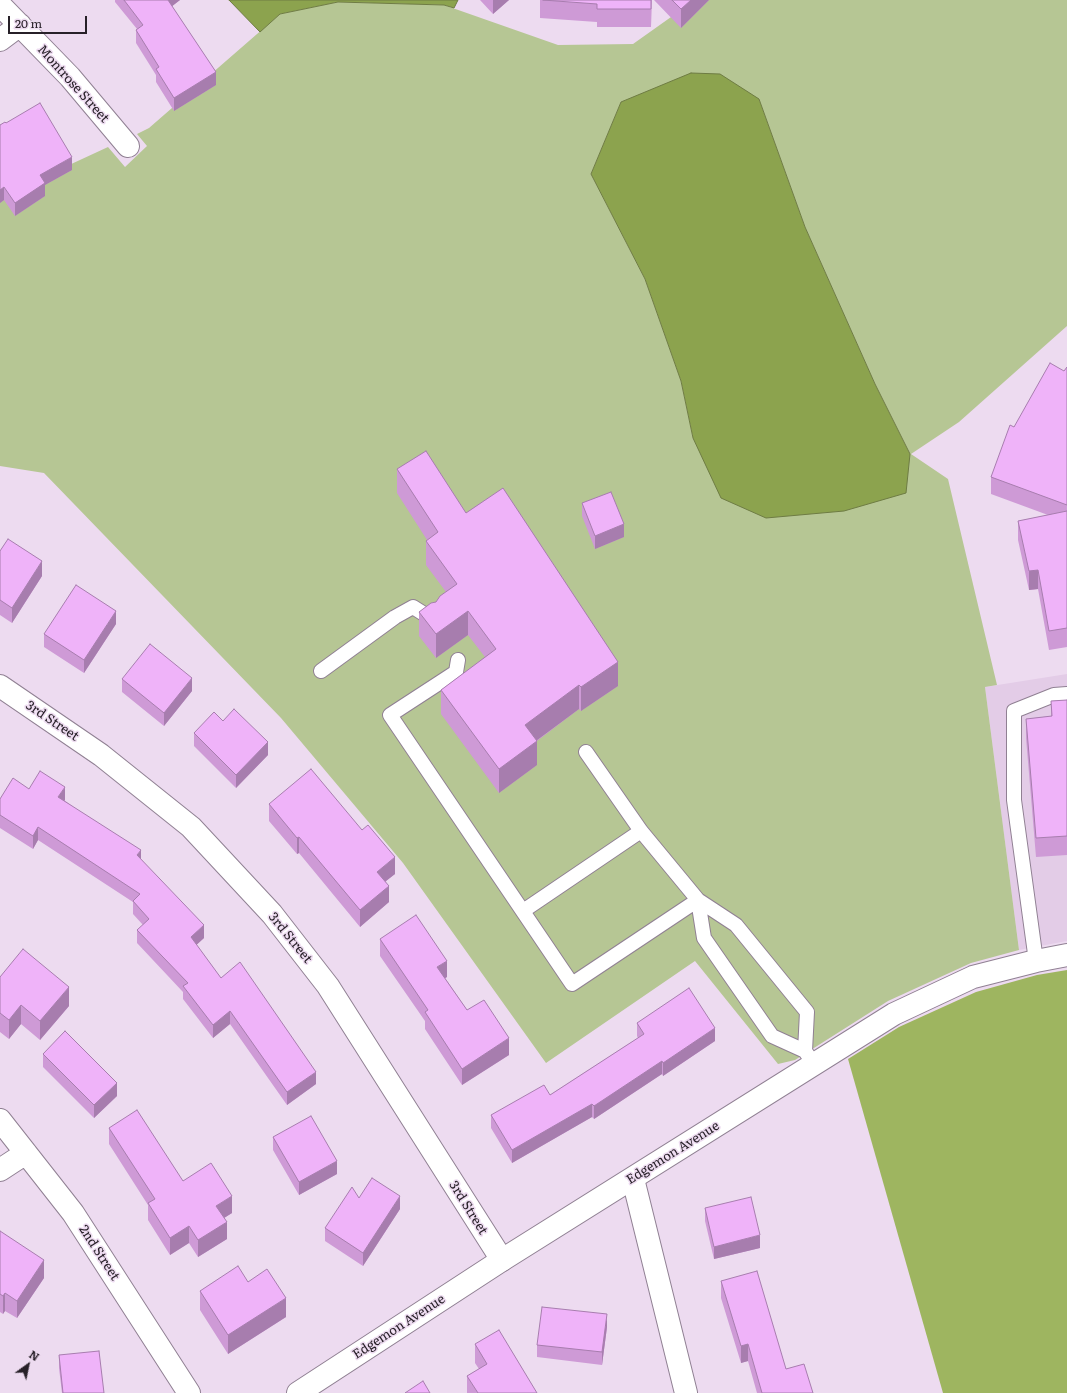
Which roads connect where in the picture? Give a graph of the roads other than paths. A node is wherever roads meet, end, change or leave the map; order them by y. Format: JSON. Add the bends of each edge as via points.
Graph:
{"nodes":[{"id":1,"x":0,"y":5,"type":"edge"},
{"id":2,"x":20,"y":25,"type":"junction"},
{"id":3,"x":0,"y":40,"type":"edge"},
{"id":4,"x":128,"y":146,"type":"dead end"},
{"id":5,"x":432,"y":619,"type":"edge"},
{"id":6,"x":458,"y":660,"type":"dead end"},
{"id":7,"x":321,"y":671,"type":"dead end"},
{"id":8,"x":0,"y":686,"type":"edge"},
{"id":9,"x":1067,"y":694,"type":"edge"},
{"id":10,"x":586,"y":752,"type":"dead end"},
{"id":11,"x":641,"y":831,"type":"junction"},
{"id":12,"x":698,"y":900,"type":"junction"},
{"id":13,"x":523,"y":911,"type":"junction"},
{"id":14,"x":1067,"y":955,"type":"edge"},
{"id":15,"x":1036,"y":961,"type":"junction"},
{"id":16,"x":810,"y":1057,"type":"junction"},
{"id":17,"x":0,"y":1120,"type":"edge"},
{"id":18,"x":26,"y":1153,"type":"junction"},
{"id":19,"x":0,"y":1170,"type":"edge"},
{"id":20,"x":633,"y":1179,"type":"junction"},
{"id":21,"x":502,"y":1260,"type":"junction"},
{"id":22,"x":189,"y":1393,"type":"edge"},
{"id":23,"x":298,"y":1393,"type":"edge"},
{"id":24,"x":686,"y":1393,"type":"edge"}],
"edges":[{"from":1,"to":2,"type":"street","name":"Montrose Street"},
{"from":2,"to":3,"type":"street"},
{"from":2,"to":4,"type":"street","name":"Montrose Street","via":[[70,77]]},
{"from":5,"to":7,"type":"lane","via":[[413,607],[395,617]]},
{"from":6,"to":13,"type":"lane","via":[[456,672],[390,715]]},
{"from":8,"to":21,"type":"street","name":"3rd Street","via":[[101,755],[191,827],[272,914],[328,986]]},
{"from":9,"to":15,"type":"lane","via":[[1054,695],[1014,711],[1014,800]]},
{"from":10,"to":11,"type":"lane"},
{"from":11,"to":12,"type":"lane"},
{"from":11,"to":13,"type":"lane"},
{"from":12,"to":13,"type":"lane","via":[[572,984]]},
{"from":12,"to":16,"type":"lane","via":[[704,938],[772,1036]]},
{"from":12,"to":16,"type":"lane","via":[[736,925],[807,1012]]},
{"from":14,"to":15,"type":"street","name":"Edgemon Avenue"},
{"from":15,"to":16,"type":"street","name":"Edgemon Avenue","via":[[973,978],[894,1014]]},
{"from":16,"to":20,"type":"street","name":"Edgemon Avenue"},
{"from":17,"to":18,"type":"street","name":"2nd Street"},
{"from":18,"to":19,"type":"street"},
{"from":18,"to":22,"type":"street","name":"2nd Street","via":[[73,1213]]},
{"from":20,"to":21,"type":"street","name":"Edgemon Avenue"},
{"from":20,"to":24,"type":"street"},
{"from":21,"to":23,"type":"street","name":"Edgemon Avenue"}]}
